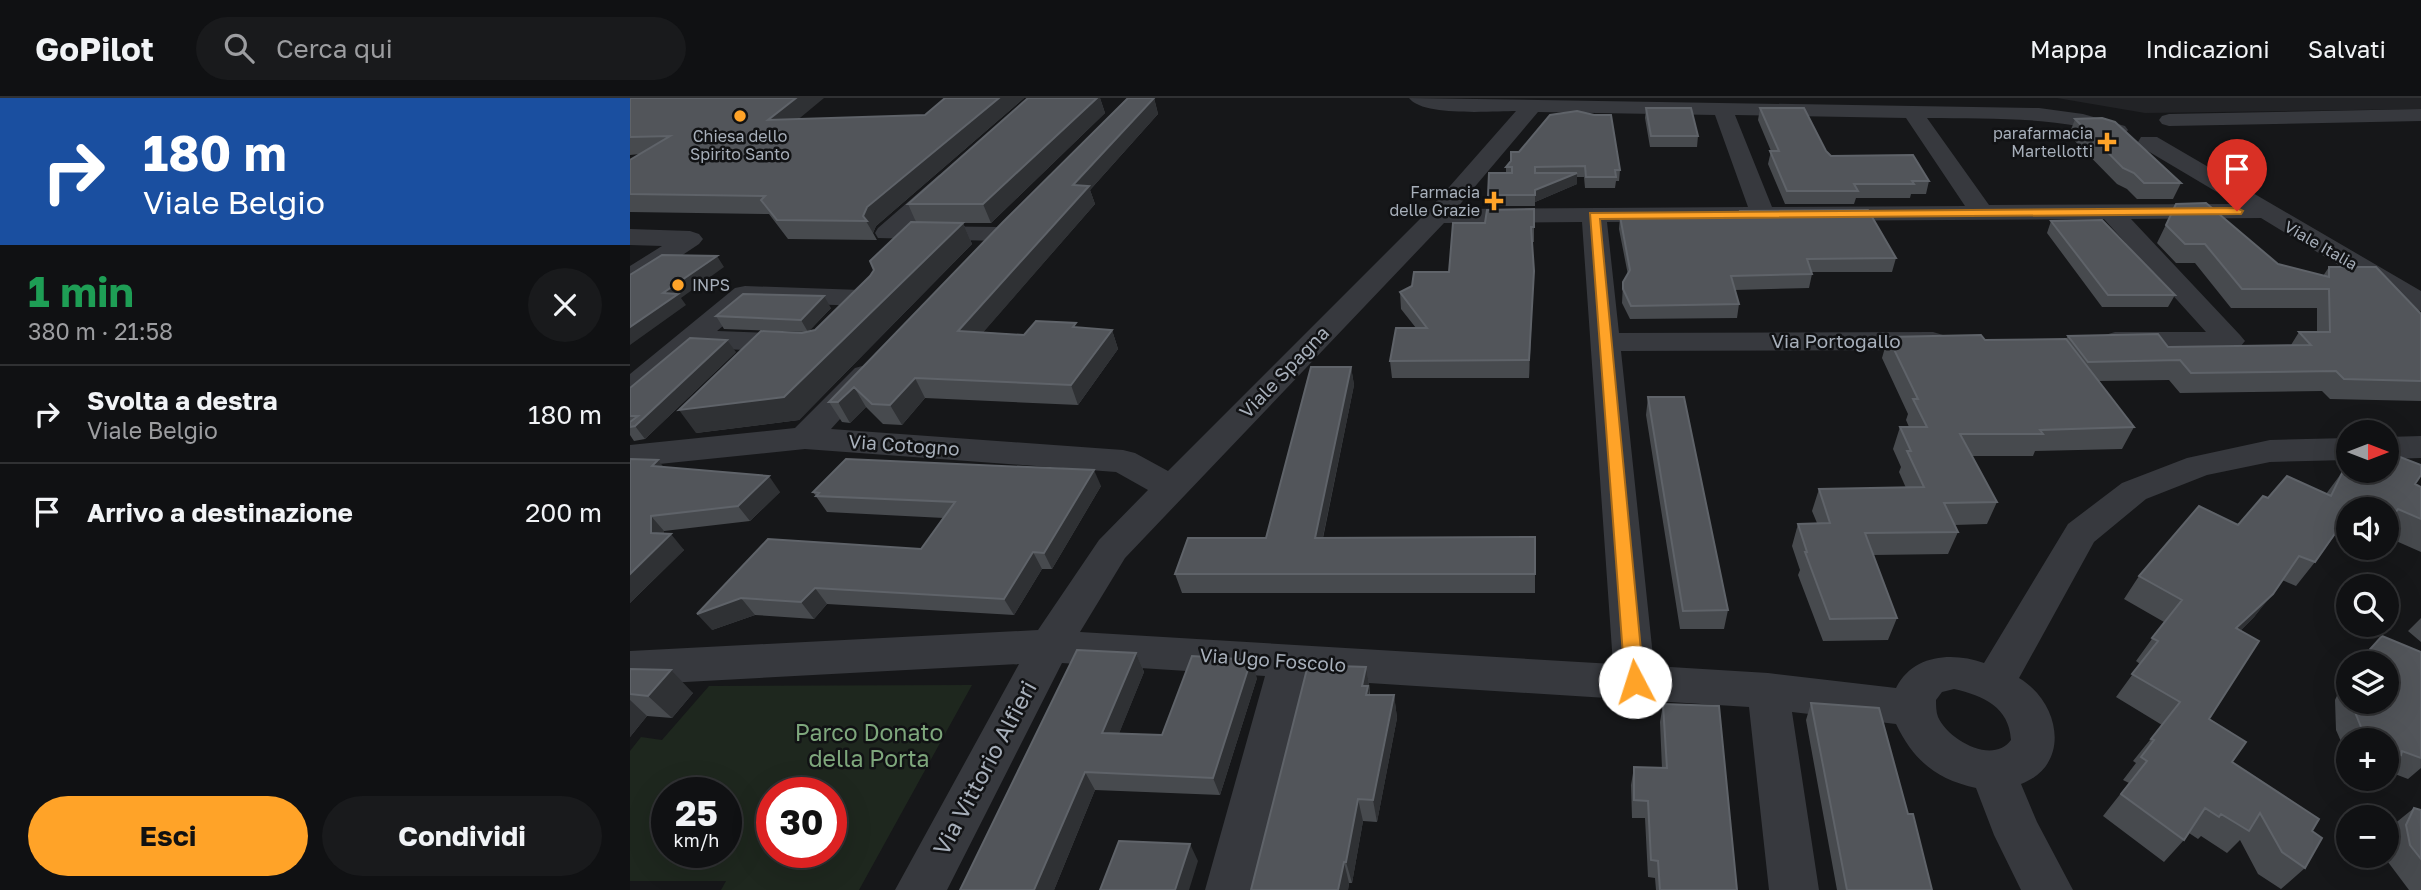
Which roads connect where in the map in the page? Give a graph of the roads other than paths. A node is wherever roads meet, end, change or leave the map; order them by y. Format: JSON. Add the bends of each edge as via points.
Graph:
{"nodes":[{"id":1,"x":1419,"y":98,"type":"edge"},
{"id":2,"x":2244,"y":98,"type":"edge"},
{"id":3,"x":2386,"y":98,"type":"edge"},
{"id":4,"x":1536,"y":103,"type":"edge"},
{"id":5,"x":1723,"y":110,"type":"junction"},
{"id":6,"x":1913,"y":113,"type":"junction"},
{"id":7,"x":2415,"y":117,"type":"edge"},
{"id":8,"x":2271,"y":118,"type":"junction"},
{"id":9,"x":2132,"y":119,"type":"junction"},
{"id":10,"x":2169,"y":120,"type":"junction"},
{"id":11,"x":2149,"y":142,"type":"junction"},
{"id":12,"x":2190,"y":142,"type":"junction"},
{"id":13,"x":968,"y":161,"type":"edge"},
{"id":14,"x":2262,"y":211,"type":"junction"},
{"id":15,"x":2111,"y":212,"type":"junction"},
{"id":16,"x":1762,"y":213,"type":"junction"},
{"id":17,"x":1982,"y":213,"type":"junction"},
{"id":18,"x":1018,"y":215,"type":"edge"},
{"id":19,"x":1594,"y":215,"type":"junction"},
{"id":20,"x":1437,"y":216,"type":"junction"},
{"id":21,"x":999,"y":234,"type":"junction"},
{"id":22,"x":630,"y":237,"type":"edge"},
{"id":23,"x":981,"y":254,"type":"edge"},
{"id":24,"x":630,"y":278,"type":"edge"},
{"id":25,"x":2421,"y":285,"type":"edge"},
{"id":26,"x":2421,"y":303,"type":"edge"},
{"id":27,"x":690,"y":339,"type":"junction"},
{"id":28,"x":1966,"y":341,"type":"edge"},
{"id":29,"x":2091,"y":341,"type":"edge"},
{"id":30,"x":1604,"y":342,"type":"junction"},
{"id":31,"x":766,"y":343,"type":"junction"},
{"id":32,"x":879,"y":360,"type":"edge"},
{"id":33,"x":737,"y":370,"type":"edge"},
{"id":34,"x":630,"y":388,"type":"edge"},
{"id":35,"x":681,"y":426,"type":"dead end"},
{"id":36,"x":805,"y":438,"type":"junction"},
{"id":37,"x":2421,"y":447,"type":"edge"},
{"id":38,"x":2399,"y":448,"type":"edge"},
{"id":39,"x":2336,"y":449,"type":"edge"},
{"id":40,"x":641,"y":455,"type":"edge"},
{"id":41,"x":1171,"y":488,"type":"junction"},
{"id":42,"x":1050,"y":646,"type":"junction"},
{"id":43,"x":1290,"y":661,"type":"junction"},
{"id":44,"x":630,"y":668,"type":"edge"},
{"id":45,"x":1635,"y":682,"type":"junction"},
{"id":46,"x":1994,"y":684,"type":"junction"},
{"id":47,"x":1768,"y":691,"type":"junction"},
{"id":48,"x":1914,"y":708,"type":"junction"},
{"id":49,"x":1993,"y":771,"type":"junction"},
{"id":50,"x":920,"y":890,"type":"edge"},
{"id":51,"x":1230,"y":890,"type":"edge"},
{"id":52,"x":1794,"y":890,"type":"edge"},
{"id":53,"x":2048,"y":890,"type":"edge"}],
"edges":[{"from":1,"to":4,"type":"street","via":[[1439,104]]},
{"from":2,"to":8,"type":"street"},
{"from":3,"to":7,"type":"street"},
{"from":4,"to":5,"type":"street"},
{"from":4,"to":9,"type":"street","via":[[2013,103],[2077,106]]},
{"from":4,"to":20,"type":"street","name":"Viale Spagna"},
{"from":5,"to":6,"type":"street"},
{"from":5,"to":16,"type":"street"},
{"from":6,"to":9,"type":"street"},
{"from":6,"to":17,"type":"street"},
{"from":7,"to":8,"type":"street"},
{"from":8,"to":10,"type":"street"},
{"from":9,"to":10,"type":"street"},
{"from":9,"to":11,"type":"street"},
{"from":10,"to":12,"type":"street","name":"Viale Italia","via":[[2189,129],[2194,138]]},
{"from":11,"to":12,"type":"street"},
{"from":11,"to":14,"type":"street","name":"Viale Italia"},
{"from":12,"to":25,"type":"street","name":"Viale Italia","via":[[2205,161]]},
{"from":13,"to":21,"type":"street","via":[[887,233]]},
{"from":14,"to":15,"type":"street"},
{"from":14,"to":26,"type":"street","name":"Viale Italia"},
{"from":15,"to":17,"type":"street"},
{"from":15,"to":29,"type":"street","via":[[2230,341]]},
{"from":16,"to":17,"type":"street"},
{"from":16,"to":19,"type":"street"},
{"from":18,"to":21,"type":"street"},
{"from":19,"to":20,"type":"street"},
{"from":19,"to":30,"type":"street"},
{"from":20,"to":41,"type":"street","name":"Viale Spagna"},
{"from":21,"to":23,"type":"street"},
{"from":22,"to":24,"type":"street","via":[[690,239]]},
{"from":27,"to":31,"type":"street"},
{"from":27,"to":31,"type":"street","via":[[745,294],[865,294],[816,344]]},
{"from":27,"to":34,"type":"street"},
{"from":28,"to":30,"type":"street","name":"Via Portogallo"},
{"from":30,"to":45,"type":"street"},
{"from":31,"to":33,"type":"street"},
{"from":32,"to":36,"type":"street"},
{"from":35,"to":40,"type":"street"},
{"from":36,"to":40,"type":"street","name":"Via Cotogno"},
{"from":36,"to":41,"type":"street","name":"Via Cotogno","via":[[1124,461]]},
{"from":37,"to":38,"type":"street"},
{"from":39,"to":46,"type":"street","via":[[2270,451],[2199,466],[2134,491],[2081,533]]},
{"from":41,"to":42,"type":"street","name":"Viale Spagna","via":[[1112,549]]},
{"from":42,"to":43,"type":"street","name":"Via Ugo Foscolo"},
{"from":42,"to":44,"type":"street","name":"Via Ugo Foscolo"},
{"from":42,"to":50,"type":"street","name":"Via Vittorio Alfieri"},
{"from":43,"to":45,"type":"street","name":"Via Ugo Foscolo"},
{"from":43,"to":51,"type":"street"},
{"from":45,"to":47,"type":"street","name":"Via Ugo Foscolo"},
{"from":46,"to":48,"type":"street","via":[[1954,672],[1928,678],[1914,695]]},
{"from":46,"to":49,"type":"street","via":[[2012,695],[2031,719],[2034,744],[2020,764]]},
{"from":47,"to":48,"type":"street","name":"Via Ugo Foscolo"},
{"from":47,"to":52,"type":"street"},
{"from":48,"to":49,"type":"street","via":[[1915,719],[1931,744],[1960,764]]},
{"from":49,"to":53,"type":"street","via":[[2018,835]]}]}
